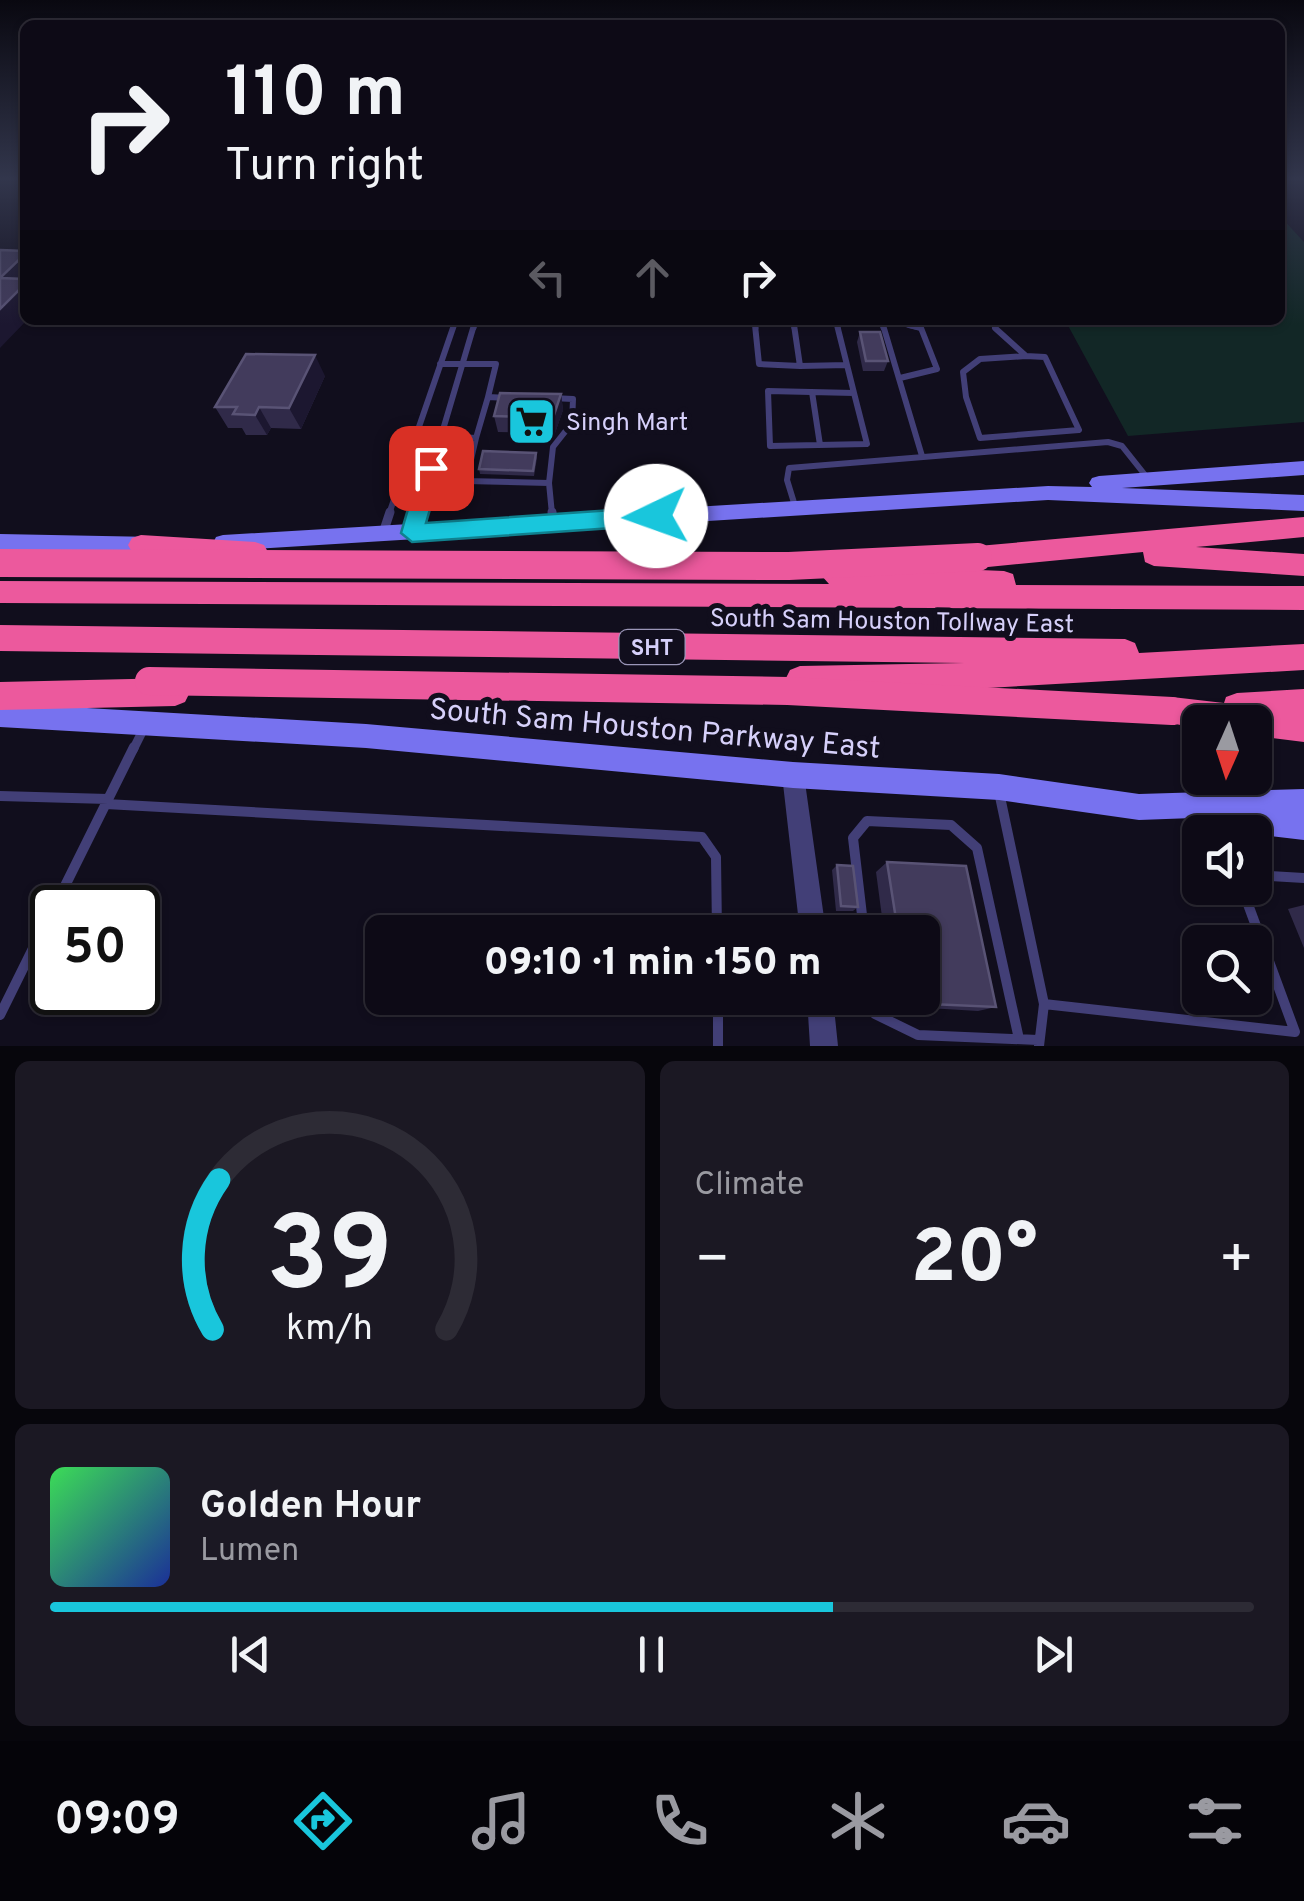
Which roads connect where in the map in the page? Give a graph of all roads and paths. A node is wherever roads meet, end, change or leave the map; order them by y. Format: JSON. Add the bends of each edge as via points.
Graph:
{"nodes":[{"id":1,"x":454,"y":325,"type":"edge"},
{"id":2,"x":475,"y":325,"type":"edge"},
{"id":3,"x":755,"y":325,"type":"edge"},
{"id":4,"x":794,"y":325,"type":"edge"},
{"id":5,"x":837,"y":325,"type":"edge"},
{"id":6,"x":885,"y":325,"type":"edge"},
{"id":7,"x":907,"y":325,"type":"edge"},
{"id":8,"x":995,"y":328,"type":"dead end"},
{"id":9,"x":1026,"y":356,"type":"junction"},
{"id":10,"x":440,"y":364,"type":"junction"},
{"id":11,"x":463,"y":364,"type":"junction"},
{"id":12,"x":847,"y":365,"type":"junction"},
{"id":13,"x":800,"y":366,"type":"junction"},
{"id":14,"x":900,"y":378,"type":"junction"},
{"id":15,"x":812,"y":392,"type":"junction"},
{"id":16,"x":855,"y":393,"type":"junction"},
{"id":17,"x":488,"y":398,"type":"junction"},
{"id":18,"x":522,"y":398,"type":"edge"},
{"id":19,"x":539,"y":398,"type":"edge"},
{"id":20,"x":441,"y":436,"type":"junction"},
{"id":21,"x":476,"y":438,"type":"junction"},
{"id":22,"x":820,"y":445,"type":"junction"},
{"id":23,"x":922,"y":456,"type":"junction"},
{"id":24,"x":1304,"y":468,"type":"edge"},
{"id":25,"x":1149,"y":480,"type":"junction"},
{"id":26,"x":549,"y":484,"type":"junction"},
{"id":27,"x":1048,"y":493,"type":"junction"},
{"id":28,"x":1304,"y":503,"type":"edge"},
{"id":29,"x":795,"y":506,"type":"junction"},
{"id":30,"x":553,"y":522,"type":"junction"},
{"id":31,"x":1304,"y":527,"type":"edge"},
{"id":32,"x":412,"y":533,"type":"junction"},
{"id":33,"x":382,"y":534,"type":"junction"},
{"id":34,"x":0,"y":542,"type":"edge"},
{"id":35,"x":141,"y":545,"type":"junction"},
{"id":36,"x":978,"y":557,"type":"junction"},
{"id":37,"x":0,"y":563,"type":"edge"},
{"id":38,"x":1304,"y":565,"type":"edge"},
{"id":39,"x":0,"y":592,"type":"edge"},
{"id":40,"x":1304,"y":597,"type":"edge"},
{"id":41,"x":0,"y":638,"type":"edge"},
{"id":42,"x":1304,"y":655,"type":"edge"},
{"id":43,"x":0,"y":680,"type":"edge"},
{"id":44,"x":0,"y":696,"type":"edge"},
{"id":45,"x":1304,"y":703,"type":"edge"},
{"id":46,"x":1172,"y":711,"type":"junction"},
{"id":47,"x":0,"y":715,"type":"edge"},
{"id":48,"x":147,"y":722,"type":"junction"},
{"id":49,"x":1304,"y":727,"type":"edge"},
{"id":50,"x":793,"y":775,"type":"junction"},
{"id":51,"x":998,"y":787,"type":"junction"},
{"id":52,"x":0,"y":796,"type":"edge"},
{"id":53,"x":107,"y":802,"type":"junction"},
{"id":54,"x":1304,"y":802,"type":"edge"},
{"id":55,"x":1138,"y":807,"type":"junction"},
{"id":56,"x":1304,"y":827,"type":"edge"},
{"id":57,"x":1272,"y":876,"type":"edge"},
{"id":58,"x":1304,"y":878,"type":"edge"},
{"id":59,"x":65,"y":885,"type":"edge"},
{"id":60,"x":1249,"y":905,"type":"edge"},
{"id":61,"x":717,"y":915,"type":"edge"},
{"id":62,"x":810,"y":915,"type":"edge"},
{"id":63,"x":862,"y":915,"type":"edge"},
{"id":64,"x":30,"y":955,"type":"edge"},
{"id":65,"x":1044,"y":1004,"type":"junction"},
{"id":66,"x":0,"y":1015,"type":"edge"},
{"id":67,"x":718,"y":1015,"type":"edge"},
{"id":68,"x":821,"y":1015,"type":"edge"},
{"id":69,"x":876,"y":1015,"type":"edge"},
{"id":70,"x":1300,"y":1037,"type":"edge"},
{"id":71,"x":1018,"y":1039,"type":"junction"},
{"id":72,"x":1038,"y":1043,"type":"edge"},
{"id":73,"x":718,"y":1046,"type":"edge"},
{"id":74,"x":824,"y":1046,"type":"edge"}],
"edges":[{"from":1,"to":10,"type":"lane"},
{"from":2,"to":11,"type":"lane"},
{"from":3,"to":13,"type":"lane","via":[[759,364]]},
{"from":4,"to":13,"type":"lane"},
{"from":5,"to":12,"type":"lane"},
{"from":6,"to":14,"type":"lane"},
{"from":7,"to":14,"type":"lane","via":[[921,328],[937,369]]},
{"from":8,"to":9,"type":"lane"},
{"from":9,"to":9,"type":"lane","via":[[1044,357],[1080,430],[980,438],[963,370],[982,355]]},
{"from":10,"to":11,"type":"lane"},
{"from":10,"to":33,"type":"lane"},
{"from":11,"to":17,"type":"lane","via":[[496,364]]},
{"from":11,"to":20,"type":"lane"},
{"from":12,"to":13,"type":"lane"},
{"from":12,"to":16,"type":"lane"},
{"from":14,"to":23,"type":"lane"},
{"from":15,"to":16,"type":"lane"},
{"from":15,"to":22,"type":"lane"},
{"from":15,"to":22,"type":"lane","via":[[768,390],[770,446]]},
{"from":16,"to":22,"type":"lane","via":[[868,444]]},
{"from":17,"to":18,"type":"lane"},
{"from":17,"to":21,"type":"lane"},
{"from":19,"to":26,"type":"lane","via":[[574,399],[572,423],[553,447]]},
{"from":20,"to":21,"type":"lane"},
{"from":20,"to":32,"type":"lane"},
{"from":21,"to":26,"type":"lane","via":[[466,481]]},
{"from":23,"to":25,"type":"lane","via":[[1108,442],[1122,446]]},
{"from":23,"to":29,"type":"lane","via":[[789,468]]},
{"from":24,"to":25,"type":"main road"},
{"from":25,"to":27,"type":"main road"},
{"from":26,"to":30,"type":"lane"},
{"from":27,"to":28,"type":"main road"},
{"from":27,"to":29,"type":"main road"},
{"from":29,"to":30,"type":"main road"},
{"from":30,"to":32,"type":"main road"},
{"from":31,"to":36,"type":"highway"},
{"from":32,"to":33,"type":"main road"},
{"from":33,"to":35,"type":"main road"},
{"from":34,"to":35,"type":"main road"},
{"from":35,"to":40,"type":"highway"},
{"from":36,"to":37,"type":"highway","bridge":true,"via":[[789,566]]},
{"from":36,"to":38,"type":"highway","via":[[1128,554]]},
{"from":39,"to":40,"type":"highway","name":"South Sam Houston Tollway East","number":"SHT"},
{"from":41,"to":42,"type":"highway","name":"South Sam Houston Tollway East","number":"SHT"},
{"from":42,"to":44,"type":"highway","via":[[952,677]]},
{"from":43,"to":46,"type":"highway","bridge":true,"via":[[528,684]]},
{"from":45,"to":46,"type":"highway"},
{"from":46,"to":49,"type":"highway"},
{"from":47,"to":48,"type":"main road","name":"South Sam Houston Parkway East"},
{"from":48,"to":50,"type":"main road","name":"South Sam Houston Parkway East"},
{"from":48,"to":53,"type":"lane"},
{"from":50,"to":51,"type":"main road","name":"South Sam Houston Parkway East"},
{"from":50,"to":62,"type":"street"},
{"from":51,"to":55,"type":"main road","name":"South Sam Houston Parkway East"},
{"from":51,"to":65,"type":"lane"},
{"from":52,"to":53,"type":"lane"},
{"from":53,"to":59,"type":"lane"},
{"from":53,"to":61,"type":"lane","via":[[702,837],[716,857]]},
{"from":54,"to":55,"type":"main road","name":"South Sam Houston Parkway East"},
{"from":55,"to":56,"type":"main road"},
{"from":57,"to":58,"type":"lane"},
{"from":60,"to":70,"type":"lane"},
{"from":63,"to":71,"type":"lane","via":[[853,838],[866,820],[950,826],[978,848]]},
{"from":64,"to":66,"type":"lane"},
{"from":65,"to":70,"type":"lane"},
{"from":65,"to":72,"type":"lane"},
{"from":67,"to":73,"type":"lane"},
{"from":68,"to":74,"type":"street"},
{"from":69,"to":71,"type":"lane","via":[[918,1036]]},
{"from":71,"to":72,"type":"lane"}]}
